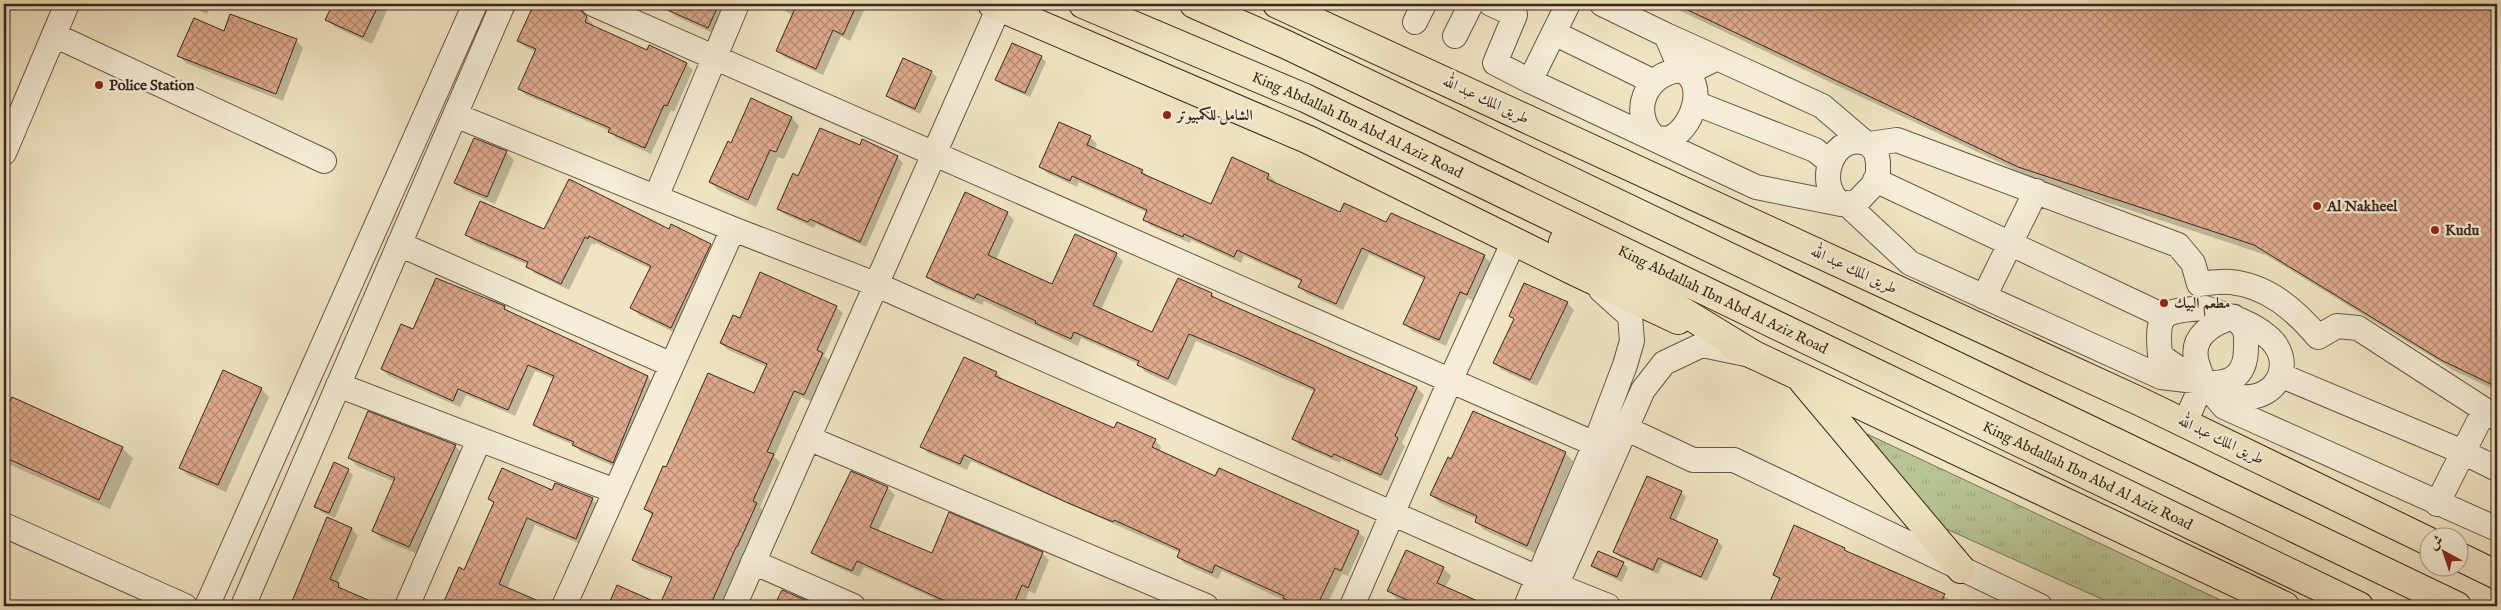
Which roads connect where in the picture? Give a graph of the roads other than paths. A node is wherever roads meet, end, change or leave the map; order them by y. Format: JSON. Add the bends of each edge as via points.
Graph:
{"nodes":[{"id":1,"x":67,"y":4,"type":"edge"},
{"id":2,"x":475,"y":4,"type":"edge"},
{"id":3,"x":503,"y":4,"type":"edge"},
{"id":4,"x":593,"y":4,"type":"edge"},
{"id":5,"x":736,"y":4,"type":"edge"},
{"id":6,"x":1083,"y":4,"type":"edge"},
{"id":7,"x":1194,"y":4,"type":"edge"},
{"id":8,"x":1277,"y":4,"type":"edge"},
{"id":9,"x":1471,"y":4,"type":"edge"},
{"id":10,"x":1491,"y":4,"type":"edge"},
{"id":11,"x":1568,"y":4,"type":"edge"},
{"id":12,"x":1602,"y":4,"type":"edge"},
{"id":13,"x":995,"y":5,"type":"edge"},
{"id":14,"x":1313,"y":11,"type":"edge"},
{"id":15,"x":1554,"y":32,"type":"junction"},
{"id":16,"x":1666,"y":35,"type":"junction"},
{"id":17,"x":54,"y":36,"type":"junction"},
{"id":18,"x":1455,"y":36,"type":"dead end"},
{"id":19,"x":714,"y":57,"type":"junction"},
{"id":20,"x":1716,"y":58,"type":"junction"},
{"id":21,"x":1684,"y":72,"type":"junction"},
{"id":22,"x":1530,"y":81,"type":"junction"},
{"id":23,"x":1654,"y":82,"type":"junction"},
{"id":24,"x":1304,"y":98,"type":"junction"},
{"id":25,"x":1695,"y":103,"type":"junction"},
{"id":26,"x":455,"y":115,"type":"junction"},
{"id":27,"x":1655,"y":138,"type":"junction"},
{"id":28,"x":1866,"y":142,"type":"junction"},
{"id":29,"x":932,"y":153,"type":"junction"},
{"id":30,"x":4,"y":154,"type":"edge"},
{"id":31,"x":324,"y":160,"type":"dead end"},
{"id":32,"x":1830,"y":162,"type":"junction"},
{"id":33,"x":1875,"y":180,"type":"junction"},
{"id":34,"x":2036,"y":191,"type":"junction"},
{"id":35,"x":656,"y":197,"type":"junction"},
{"id":36,"x":1844,"y":204,"type":"junction"},
{"id":37,"x":733,"y":229,"type":"junction"},
{"id":38,"x":1514,"y":241,"type":"junction"},
{"id":39,"x":399,"y":244,"type":"junction"},
{"id":40,"x":2010,"y":244,"type":"junction"},
{"id":41,"x":1578,"y":273,"type":"junction"},
{"id":42,"x":875,"y":284,"type":"junction"},
{"id":43,"x":1984,"y":297,"type":"junction"},
{"id":44,"x":2164,"y":316,"type":"junction"},
{"id":45,"x":2234,"y":317,"type":"junction"},
{"id":46,"x":1754,"y":355,"type":"junction"},
{"id":47,"x":672,"y":365,"type":"junction"},
{"id":48,"x":1797,"y":374,"type":"junction"},
{"id":49,"x":2280,"y":376,"type":"junction"},
{"id":50,"x":1450,"y":381,"type":"junction"},
{"id":51,"x":2203,"y":382,"type":"junction"},
{"id":52,"x":338,"y":385,"type":"junction"},
{"id":53,"x":2491,"y":415,"type":"edge"},
{"id":54,"x":2185,"y":423,"type":"junction"},
{"id":55,"x":1625,"y":428,"type":"junction"},
{"id":56,"x":808,"y":438,"type":"junction"},
{"id":57,"x":479,"y":440,"type":"junction"},
{"id":58,"x":1595,"y":444,"type":"junction"},
{"id":59,"x":2463,"y":452,"type":"junction"},
{"id":60,"x":2497,"y":469,"type":"edge"},
{"id":61,"x":616,"y":491,"type":"junction"},
{"id":62,"x":2437,"y":504,"type":"junction"},
{"id":63,"x":1393,"y":514,"type":"junction"},
{"id":64,"x":4,"y":525,"type":"edge"},
{"id":65,"x":2497,"y":529,"type":"edge"},
{"id":66,"x":2418,"y":536,"type":"edge"},
{"id":67,"x":2468,"y":561,"type":"edge"},
{"id":68,"x":754,"y":562,"type":"junction"},
{"id":69,"x":1961,"y":569,"type":"junction"},
{"id":70,"x":2497,"y":575,"type":"edge"},
{"id":71,"x":1547,"y":590,"type":"edge"},
{"id":72,"x":2031,"y":604,"type":"edge"},
{"id":73,"x":185,"y":606,"type":"edge"},
{"id":74,"x":207,"y":606,"type":"edge"},
{"id":75,"x":243,"y":606,"type":"edge"},
{"id":76,"x":407,"y":606,"type":"edge"},
{"id":77,"x":564,"y":606,"type":"edge"},
{"id":78,"x":734,"y":606,"type":"edge"},
{"id":79,"x":854,"y":606,"type":"edge"},
{"id":80,"x":1206,"y":606,"type":"edge"},
{"id":81,"x":1352,"y":606,"type":"edge"},
{"id":82,"x":1526,"y":606,"type":"edge"},
{"id":83,"x":1608,"y":606,"type":"edge"},
{"id":84,"x":2285,"y":606,"type":"edge"},
{"id":85,"x":2359,"y":606,"type":"edge"},
{"id":86,"x":2457,"y":606,"type":"edge"}],
"edges":[{"from":1,"to":17,"type":"street"},
{"from":2,"to":74,"type":"street"},
{"from":3,"to":26,"type":"street"},
{"from":4,"to":19,"type":"street"},
{"from":5,"to":19,"type":"street"},
{"from":6,"to":24,"type":"main road","name":"King Abdallah Ibn Abd Al Aziz Road"},
{"from":7,"to":86,"type":"main road","via":[[1305,53]]},
{"from":8,"to":14,"type":"main road","name":"طريق الملك عبد الله"},
{"from":9,"to":18,"type":"street"},
{"from":10,"to":22,"type":"street","via":[[1515,15],[1495,63]]},
{"from":11,"to":15,"type":"street"},
{"from":12,"to":16,"type":"street"},
{"from":13,"to":29,"type":"street"},
{"from":13,"to":38,"type":"main road","via":[[1309,140]]},
{"from":14,"to":54,"type":"main road","name":"طريق الملك عبد الله"},
{"from":15,"to":22,"type":"street"},
{"from":15,"to":23,"type":"street"},
{"from":16,"to":20,"type":"street"},
{"from":16,"to":21,"type":"street"},
{"from":17,"to":30,"type":"street"},
{"from":17,"to":31,"type":"street"},
{"from":19,"to":29,"type":"street"},
{"from":19,"to":35,"type":"street"},
{"from":20,"to":21,"type":"street"},
{"from":20,"to":28,"type":"street","via":[[1822,106]]},
{"from":21,"to":23,"type":"street","via":[[1662,75]]},
{"from":21,"to":25,"type":"street","via":[[1694,81]]},
{"from":22,"to":27,"type":"street"},
{"from":23,"to":27,"type":"street","via":[[1643,101],[1642,112],[1646,130]]},
{"from":24,"to":46,"type":"main road","via":[[1628,278]]},
{"from":24,"to":85,"type":"main road","name":"King Abdallah Ibn Abd Al Aziz Road"},
{"from":25,"to":27,"type":"street","via":[[1685,125],[1667,139]]},
{"from":25,"to":32,"type":"street","via":[[1815,150]]},
{"from":26,"to":35,"type":"street"},
{"from":26,"to":39,"type":"street"},
{"from":27,"to":36,"type":"street","via":[[1756,187]]},
{"from":28,"to":32,"type":"street","via":[[1845,145]]},
{"from":28,"to":33,"type":"street","via":[[1877,157]]},
{"from":28,"to":34,"type":"street","via":[[1897,140]]},
{"from":29,"to":42,"type":"street"},
{"from":29,"to":50,"type":"street"},
{"from":32,"to":36,"type":"street","via":[[1828,184],[1831,193]]},
{"from":33,"to":36,"type":"street","via":[[1857,202]]},
{"from":33,"to":40,"type":"street"},
{"from":34,"to":40,"type":"street"},
{"from":34,"to":53,"type":"street","via":[[2178,245],[2194,263],[2199,284],[2231,282],[2264,291],[2295,311],[2318,337],[2337,326],[2358,328]]},
{"from":35,"to":37,"type":"street"},
{"from":36,"to":43,"type":"street","via":[[1910,263]]},
{"from":37,"to":42,"type":"street"},
{"from":37,"to":47,"type":"street"},
{"from":38,"to":41,"type":"main road"},
{"from":38,"to":50,"type":"street"},
{"from":39,"to":47,"type":"street"},
{"from":39,"to":52,"type":"street"},
{"from":40,"to":43,"type":"street"},
{"from":40,"to":44,"type":"street"},
{"from":41,"to":46,"type":"main road"},
{"from":41,"to":58,"type":"street","via":[[1615,300],[1630,316],[1632,341]]},
{"from":42,"to":56,"type":"street"},
{"from":42,"to":63,"type":"street"},
{"from":43,"to":51,"type":"street","via":[[2161,377]]},
{"from":44,"to":45,"type":"street","via":[[2177,310],[2205,308]]},
{"from":44,"to":51,"type":"street","via":[[2158,330],[2160,355],[2177,369]]},
{"from":45,"to":49,"type":"street","via":[[2267,336],[2280,350]]},
{"from":45,"to":51,"type":"street","via":[[2214,324],[2199,340],[2196,362]]},
{"from":45,"to":51,"type":"street","via":[[2245,330],[2245,363],[2237,376],[2227,383]]},
{"from":46,"to":48,"type":"main road"},
{"from":46,"to":55,"type":"street","via":[[1702,345],[1664,362],[1643,390]]},
{"from":47,"to":61,"type":"street"},
{"from":48,"to":69,"type":"main road"},
{"from":48,"to":84,"type":"main road"},
{"from":49,"to":51,"type":"street","via":[[2276,385],[2260,397],[2238,398]]},
{"from":49,"to":59,"type":"street"},
{"from":50,"to":58,"type":"street"},
{"from":50,"to":63,"type":"street"},
{"from":51,"to":54,"type":"street"},
{"from":51,"to":62,"type":"street","via":[[2224,407]]},
{"from":52,"to":57,"type":"street"},
{"from":52,"to":75,"type":"street"},
{"from":53,"to":59,"type":"street"},
{"from":54,"to":66,"type":"main road","name":"طريق الملك عبد الله"},
{"from":55,"to":58,"type":"street"},
{"from":55,"to":69,"type":"street","via":[[1693,460],[1734,460]]},
{"from":55,"to":71,"type":"street"},
{"from":56,"to":68,"type":"street"},
{"from":56,"to":80,"type":"street"},
{"from":57,"to":61,"type":"street"},
{"from":57,"to":76,"type":"street"},
{"from":58,"to":71,"type":"street"},
{"from":59,"to":60,"type":"street"},
{"from":59,"to":62,"type":"street"},
{"from":61,"to":77,"type":"street"},
{"from":62,"to":65,"type":"street"},
{"from":63,"to":71,"type":"street"},
{"from":63,"to":81,"type":"street"},
{"from":64,"to":73,"type":"street"},
{"from":67,"to":70,"type":"main road"},
{"from":68,"to":78,"type":"street"},
{"from":68,"to":79,"type":"street"},
{"from":69,"to":72,"type":"street"},
{"from":71,"to":82,"type":"street"},
{"from":71,"to":83,"type":"street"}]}
